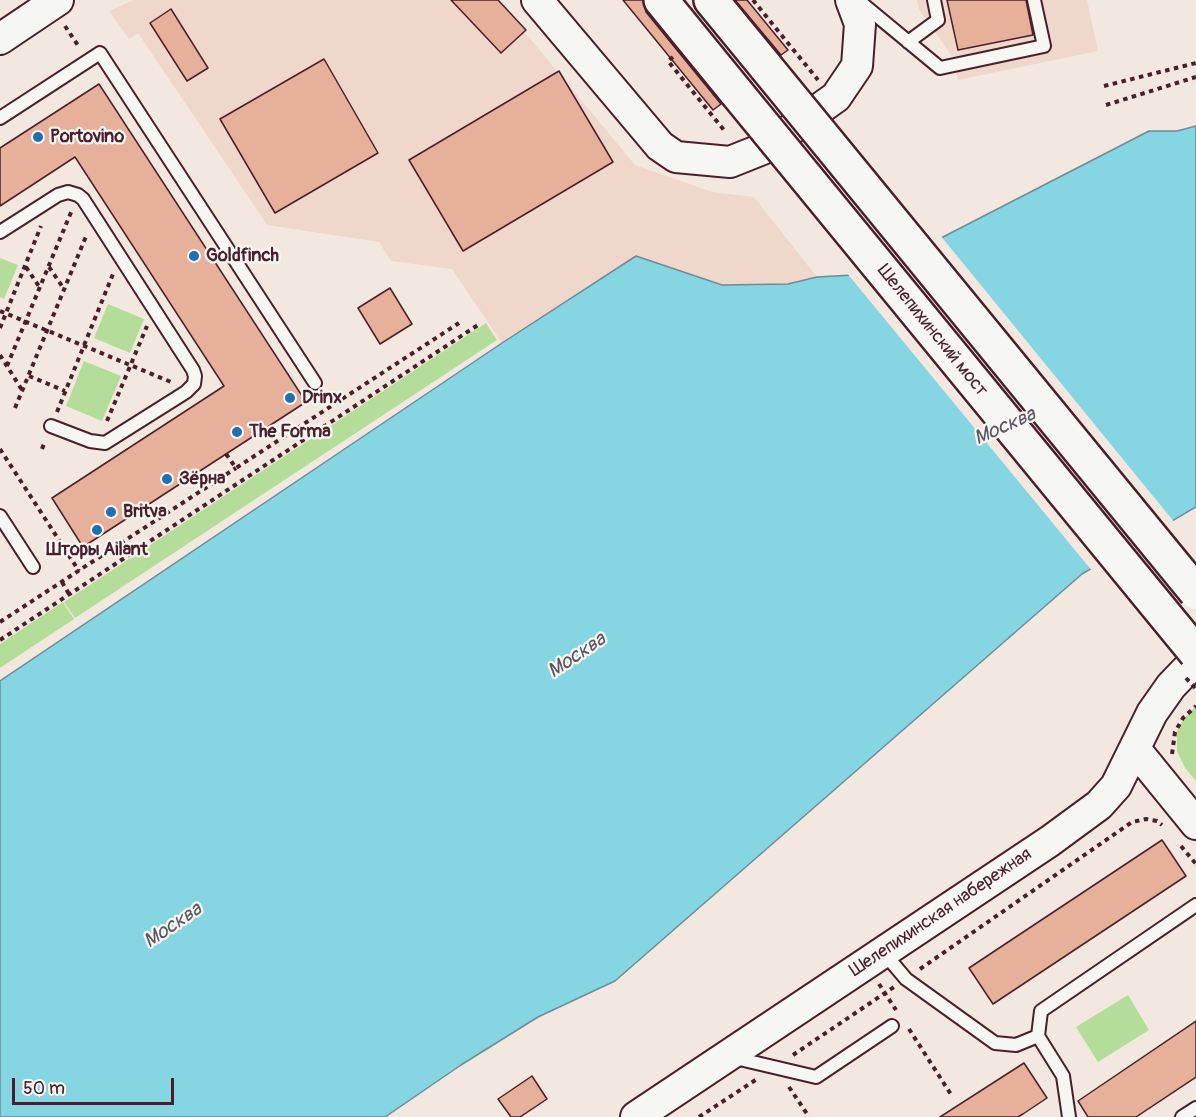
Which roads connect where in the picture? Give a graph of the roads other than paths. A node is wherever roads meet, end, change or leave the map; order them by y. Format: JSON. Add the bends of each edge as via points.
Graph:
{"nodes":[{"id":1,"x":537,"y":0,"type":"edge"},
{"id":2,"x":661,"y":0,"type":"edge"},
{"id":3,"x":711,"y":0,"type":"edge"},
{"id":4,"x":851,"y":0,"type":"edge"},
{"id":5,"x":858,"y":0,"type":"edge"},
{"id":6,"x":934,"y":0,"type":"edge"},
{"id":7,"x":1034,"y":0,"type":"edge"},
{"id":8,"x":55,"y":2,"type":"edge"},
{"id":9,"x":0,"y":39,"type":"edge"},
{"id":10,"x":908,"y":42,"type":"junction"},
{"id":11,"x":0,"y":118,"type":"edge"},
{"id":12,"x":0,"y":232,"type":"edge"},
{"id":13,"x":315,"y":383,"type":"dead end"},
{"id":14,"x":51,"y":426,"type":"road end"},
{"id":15,"x":0,"y":516,"type":"edge"},
{"id":16,"x":33,"y":567,"type":"dead end"},
{"id":17,"x":1196,"y":592,"type":"edge"},
{"id":18,"x":1196,"y":653,"type":"edge"},
{"id":19,"x":1196,"y":660,"type":"edge"},
{"id":20,"x":1135,"y":749,"type":"junction"},
{"id":21,"x":1186,"y":832,"type":"edge"},
{"id":22,"x":1196,"y":905,"type":"edge"},
{"id":23,"x":883,"y":952,"type":"junction"},
{"id":24,"x":898,"y":1024,"type":"road end"},
{"id":25,"x":1038,"y":1036,"type":"junction"},
{"id":26,"x":727,"y":1056,"type":"junction"},
{"id":27,"x":1196,"y":1108,"type":"edge"},
{"id":28,"x":1067,"y":1116,"type":"edge"},
{"id":29,"x":636,"y":1117,"type":"edge"},
{"id":30,"x":1182,"y":1117,"type":"edge"}],
"edges":[{"from":1,"to":4,"type":"street","via":[[660,146],[676,157],[730,162],[765,148],[836,97],[857,66],[860,24]]},
{"from":2,"to":18,"type":"main road","name":"Шелепихинский мост","bridge":true},
{"from":3,"to":17,"type":"main road","bridge":true},
{"from":5,"to":10,"type":"lane"},
{"from":6,"to":10,"type":"lane","via":[[938,20]]},
{"from":7,"to":10,"type":"lane","via":[[1044,46],[940,68]]},
{"from":8,"to":9,"type":"street"},
{"from":11,"to":13,"type":"lane","via":[[100,53]]},
{"from":12,"to":14,"type":"lane","via":[[53,198],[68,192],[78,195],[195,376],[189,389],[111,441],[98,444]]},
{"from":15,"to":16,"type":"lane"},
{"from":19,"to":20,"type":"street","name":"Шелепихинская набережная","via":[[1152,713]]},
{"from":20,"to":21,"type":"street"},
{"from":20,"to":23,"type":"street","name":"Шелепихинская набережная","via":[[1116,786],[1099,805]]},
{"from":22,"to":25,"type":"lane","via":[[1041,1011]]},
{"from":23,"to":25,"type":"lane","via":[[906,979],[996,1043],[1016,1045]]},
{"from":23,"to":26,"type":"street","name":"Шелепихинская набережная"},
{"from":24,"to":26,"type":"lane","via":[[816,1077]]},
{"from":25,"to":28,"type":"lane","via":[[1063,1076]]},
{"from":26,"to":29,"type":"street","name":"Шелепихинская набережная"},
{"from":27,"to":30,"type":"lane"}]}
